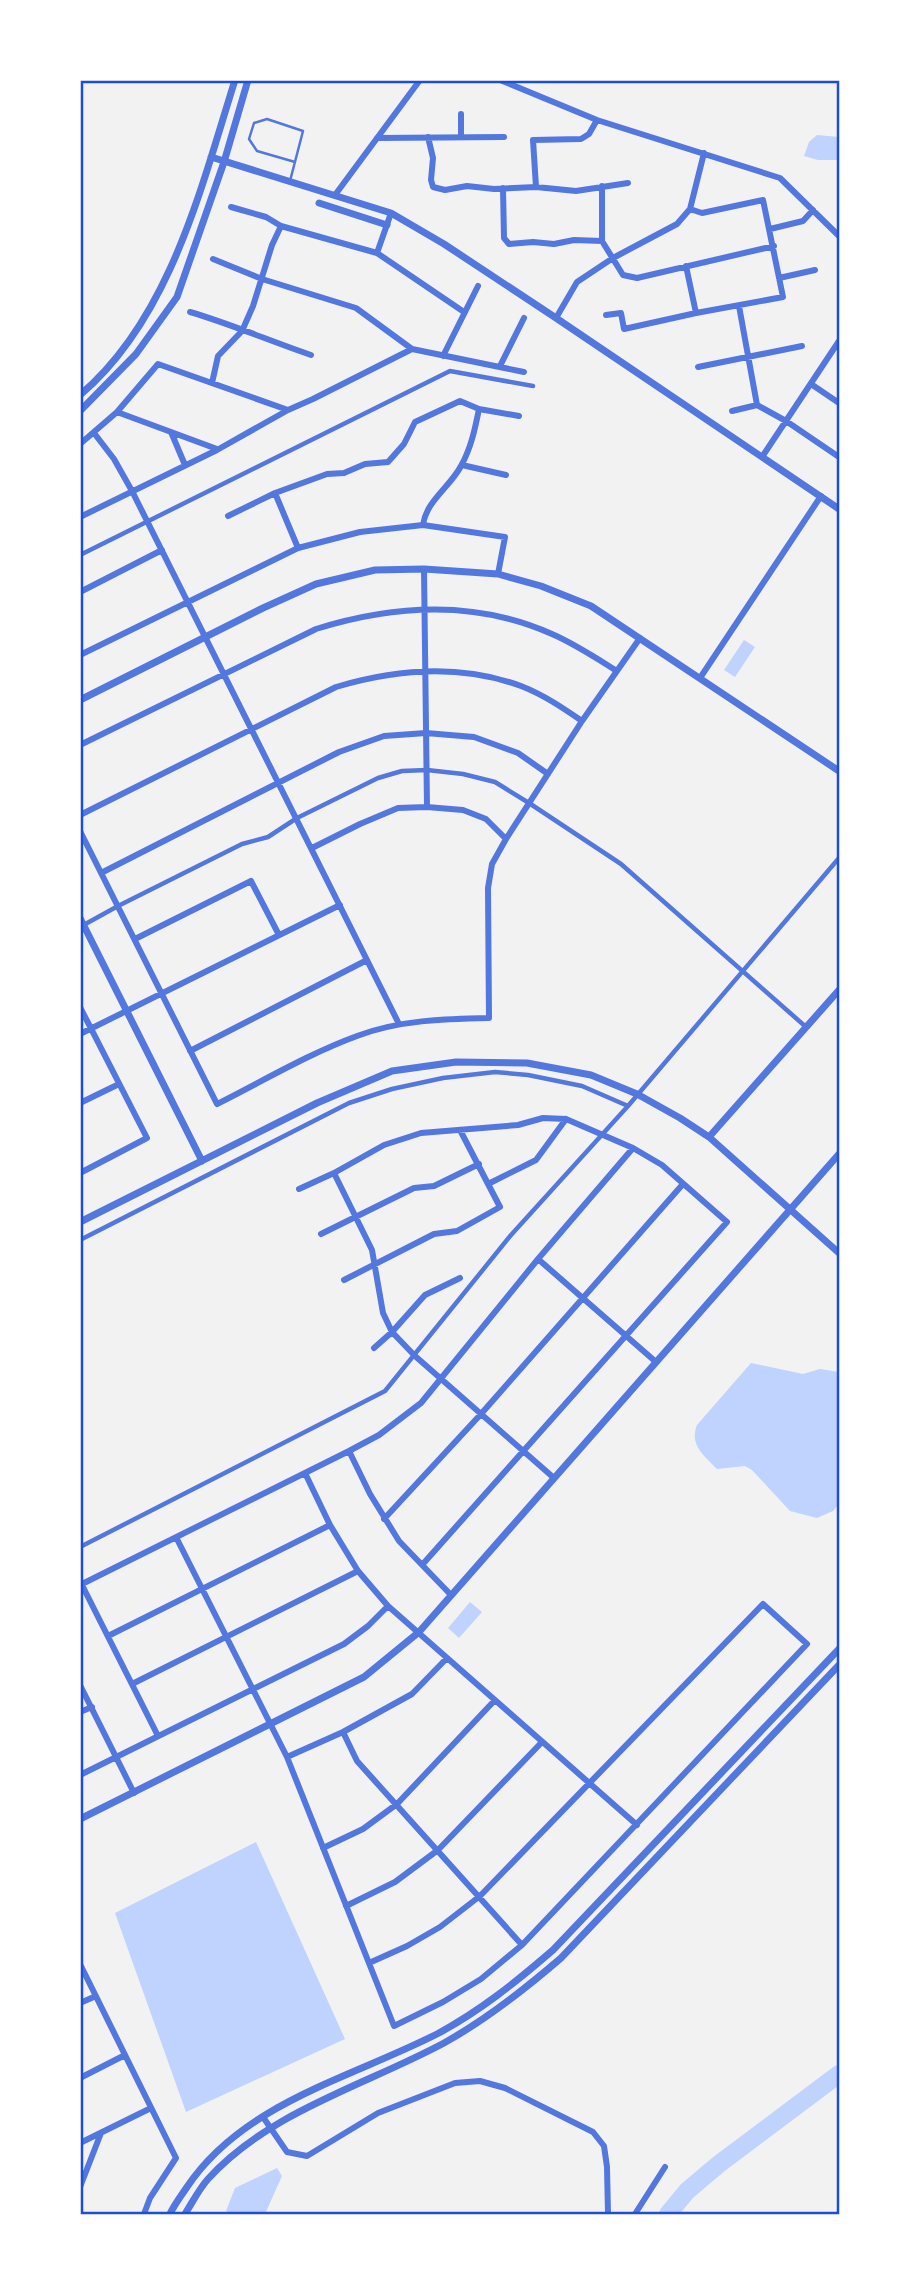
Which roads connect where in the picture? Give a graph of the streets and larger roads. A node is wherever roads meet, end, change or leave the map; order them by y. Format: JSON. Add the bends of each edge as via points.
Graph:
{"nodes":[{"id":1,"x":234,"y":80,"type":"edge"},
{"id":2,"x":248,"y":80,"type":"edge"},
{"id":3,"x":420,"y":80,"type":"edge"},
{"id":4,"x":500,"y":80,"type":"edge"},
{"id":5,"x":461,"y":114,"type":"dead end"},
{"id":6,"x":597,"y":120,"type":"junction"},
{"id":7,"x":461,"y":137,"type":"junction"},
{"id":8,"x":504,"y":137,"type":"dead end"},
{"id":9,"x":377,"y":138,"type":"junction"},
{"id":10,"x":428,"y":138,"type":"junction"},
{"id":11,"x":704,"y":153,"type":"junction"},
{"id":12,"x":211,"y":158,"type":"junction"},
{"id":13,"x":224,"y":162,"type":"junction"},
{"id":14,"x":628,"y":183,"type":"dead end"},
{"id":15,"x":602,"y":186,"type":"junction"},
{"id":16,"x":536,"y":187,"type":"junction"},
{"id":17,"x":503,"y":188,"type":"junction"},
{"id":18,"x":335,"y":195,"type":"junction"},
{"id":19,"x":319,"y":203,"type":"dead end"},
{"id":20,"x":231,"y":206,"type":"dead end"},
{"id":21,"x":690,"y":209,"type":"junction"},
{"id":22,"x":813,"y":211,"type":"junction"},
{"id":23,"x":391,"y":213,"type":"junction"},
{"id":24,"x":387,"y":225,"type":"junction"},
{"id":25,"x":281,"y":226,"type":"junction"},
{"id":26,"x":770,"y":229,"type":"junction"},
{"id":27,"x":839,"y":236,"type":"edge"},
{"id":28,"x":602,"y":241,"type":"junction"},
{"id":29,"x":774,"y":246,"type":"junction"},
{"id":30,"x":377,"y":253,"type":"junction"},
{"id":31,"x":613,"y":258,"type":"junction"},
{"id":32,"x":214,"y":259,"type":"dead end"},
{"id":33,"x":686,"y":266,"type":"junction"},
{"id":34,"x":815,"y":270,"type":"dead end"},
{"id":35,"x":779,"y":278,"type":"junction"},
{"id":36,"x":262,"y":279,"type":"junction"},
{"id":37,"x":478,"y":286,"type":"dead end"},
{"id":38,"x":739,"y":306,"type":"junction"},
{"id":39,"x":190,"y":312,"type":"dead end"},
{"id":40,"x":464,"y":312,"type":"junction"},
{"id":41,"x":696,"y":313,"type":"junction"},
{"id":42,"x":606,"y":315,"type":"dead end"},
{"id":43,"x":524,"y":318,"type":"dead end"},
{"id":44,"x":556,"y":318,"type":"junction"},
{"id":45,"x":242,"y":331,"type":"junction"},
{"id":46,"x":839,"y":341,"type":"edge"},
{"id":47,"x":802,"y":346,"type":"dead end"},
{"id":48,"x":412,"y":349,"type":"junction"},
{"id":49,"x":311,"y":355,"type":"dead end"},
{"id":50,"x":443,"y":356,"type":"junction"},
{"id":51,"x":748,"y":358,"type":"junction"},
{"id":52,"x":500,"y":366,"type":"junction"},
{"id":53,"x":698,"y":367,"type":"dead end"},
{"id":54,"x":524,"y":372,"type":"dead end"},
{"id":55,"x":212,"y":383,"type":"junction"},
{"id":56,"x":811,"y":384,"type":"junction"},
{"id":57,"x":533,"y":386,"type":"dead end"},
{"id":58,"x":80,"y":395,"type":"edge"},
{"id":59,"x":839,"y":403,"type":"edge"},
{"id":60,"x":757,"y":405,"type":"junction"},
{"id":61,"x":479,"y":409,"type":"junction"},
{"id":62,"x":288,"y":410,"type":"junction"},
{"id":63,"x":80,"y":411,"type":"edge"},
{"id":64,"x":732,"y":411,"type":"dead end"},
{"id":65,"x":117,"y":412,"type":"junction"},
{"id":66,"x":519,"y":416,"type":"dead end"},
{"id":67,"x":786,"y":421,"type":"junction"},
{"id":68,"x":171,"y":432,"type":"junction"},
{"id":69,"x":94,"y":433,"type":"junction"},
{"id":70,"x":80,"y":444,"type":"edge"},
{"id":71,"x":217,"y":450,"type":"junction"},
{"id":72,"x":762,"y":457,"type":"junction"},
{"id":73,"x":839,"y":457,"type":"edge"},
{"id":74,"x":185,"y":465,"type":"junction"},
{"id":75,"x":462,"y":465,"type":"junction"},
{"id":76,"x":506,"y":475,"type":"dead end"},
{"id":77,"x":132,"y":491,"type":"junction"},
{"id":78,"x":275,"y":494,"type":"junction"},
{"id":79,"x":821,"y":496,"type":"junction"},
{"id":80,"x":839,"y":509,"type":"edge"},
{"id":81,"x":228,"y":516,"type":"dead end"},
{"id":82,"x":80,"y":517,"type":"edge"},
{"id":83,"x":148,"y":522,"type":"junction"},
{"id":84,"x":424,"y":525,"type":"junction"},
{"id":85,"x":298,"y":548,"type":"junction"},
{"id":86,"x":162,"y":550,"type":"junction"},
{"id":87,"x":80,"y":555,"type":"edge"},
{"id":88,"x":424,"y":569,"type":"junction"},
{"id":89,"x":498,"y":574,"type":"junction"},
{"id":90,"x":80,"y":592,"type":"edge"},
{"id":91,"x":188,"y":601,"type":"junction"},
{"id":92,"x":425,"y":610,"type":"junction"},
{"id":93,"x":206,"y":637,"type":"junction"},
{"id":94,"x":640,"y":638,"type":"junction"},
{"id":95,"x":80,"y":655,"type":"edge"},
{"id":96,"x":425,"y":671,"type":"junction"},
{"id":97,"x":617,"y":671,"type":"junction"},
{"id":98,"x":224,"y":674,"type":"junction"},
{"id":99,"x":700,"y":678,"type":"junction"},
{"id":100,"x":80,"y":700,"type":"edge"},
{"id":101,"x":582,"y":722,"type":"junction"},
{"id":102,"x":253,"y":729,"type":"junction"},
{"id":103,"x":426,"y":733,"type":"junction"},
{"id":104,"x":80,"y":745,"type":"edge"},
{"id":105,"x":427,"y":770,"type":"junction"},
{"id":106,"x":839,"y":771,"type":"edge"},
{"id":107,"x":548,"y":774,"type":"junction"},
{"id":108,"x":280,"y":784,"type":"junction"},
{"id":109,"x":529,"y":803,"type":"junction"},
{"id":110,"x":427,"y":807,"type":"junction"},
{"id":111,"x":80,"y":815,"type":"edge"},
{"id":112,"x":297,"y":818,"type":"junction"},
{"id":113,"x":80,"y":831,"type":"edge"},
{"id":114,"x":506,"y":838,"type":"junction"},
{"id":115,"x":312,"y":848,"type":"junction"},
{"id":116,"x":839,"y":858,"type":"edge"},
{"id":117,"x":101,"y":873,"type":"junction"},
{"id":118,"x":340,"y":905,"type":"junction"},
{"id":119,"x":118,"y":906,"type":"junction"},
{"id":120,"x":82,"y":923,"type":"edge"},
{"id":121,"x":279,"y":935,"type":"junction"},
{"id":122,"x":135,"y":939,"type":"junction"},
{"id":123,"x":367,"y":960,"type":"junction"},
{"id":124,"x":743,"y":971,"type":"junction"},
{"id":125,"x":839,"y":990,"type":"edge"},
{"id":126,"x":162,"y":994,"type":"junction"},
{"id":127,"x":80,"y":1007,"type":"edge"},
{"id":128,"x":127,"y":1011,"type":"junction"},
{"id":129,"x":399,"y":1024,"type":"junction"},
{"id":130,"x":806,"y":1028,"type":"junction"},
{"id":131,"x":91,"y":1029,"type":"junction"},
{"id":132,"x":80,"y":1034,"type":"edge"},
{"id":133,"x":190,"y":1051,"type":"junction"},
{"id":134,"x":119,"y":1084,"type":"junction"},
{"id":135,"x":637,"y":1094,"type":"junction"},
{"id":136,"x":80,"y":1103,"type":"edge"},
{"id":137,"x":628,"y":1107,"type":"junction"},
{"id":138,"x":566,"y":1119,"type":"junction"},
{"id":139,"x":460,"y":1130,"type":"junction"},
{"id":140,"x":603,"y":1134,"type":"junction"},
{"id":141,"x":709,"y":1137,"type":"junction"},
{"id":142,"x":633,"y":1148,"type":"junction"},
{"id":143,"x":839,"y":1154,"type":"edge"},
{"id":144,"x":202,"y":1161,"type":"junction"},
{"id":145,"x":479,"y":1164,"type":"junction"},
{"id":146,"x":80,"y":1172,"type":"edge"},
{"id":147,"x":334,"y":1173,"type":"junction"},
{"id":148,"x":488,"y":1184,"type":"junction"},
{"id":149,"x":683,"y":1184,"type":"junction"},
{"id":150,"x":299,"y":1189,"type":"dead end"},
{"id":151,"x":790,"y":1210,"type":"junction"},
{"id":152,"x":356,"y":1217,"type":"junction"},
{"id":153,"x":80,"y":1222,"type":"edge"},
{"id":154,"x":321,"y":1234,"type":"dead end"},
{"id":155,"x":80,"y":1240,"type":"edge"},
{"id":156,"x":839,"y":1253,"type":"edge"},
{"id":157,"x":538,"y":1259,"type":"junction"},
{"id":158,"x":374,"y":1264,"type":"junction"},
{"id":159,"x":460,"y":1278,"type":"dead end"},
{"id":160,"x":344,"y":1280,"type":"dead end"},
{"id":161,"x":583,"y":1297,"type":"junction"},
{"id":162,"x":393,"y":1332,"type":"junction"},
{"id":163,"x":626,"y":1335,"type":"junction"},
{"id":164,"x":374,"y":1348,"type":"dead end"},
{"id":165,"x":415,"y":1356,"type":"junction"},
{"id":166,"x":656,"y":1362,"type":"junction"},
{"id":167,"x":441,"y":1379,"type":"junction"},
{"id":168,"x":481,"y":1414,"type":"junction"},
{"id":169,"x":349,"y":1451,"type":"junction"},
{"id":170,"x":524,"y":1452,"type":"junction"},
{"id":171,"x":305,"y":1473,"type":"junction"},
{"id":172,"x":554,"y":1478,"type":"junction"},
{"id":173,"x":384,"y":1519,"type":"junction"},
{"id":174,"x":330,"y":1525,"type":"junction"},
{"id":175,"x":177,"y":1539,"type":"junction"},
{"id":176,"x":80,"y":1546,"type":"edge"},
{"id":177,"x":422,"y":1565,"type":"junction"},
{"id":178,"x":358,"y":1571,"type":"junction"},
{"id":179,"x":81,"y":1585,"type":"edge"},
{"id":180,"x":202,"y":1589,"type":"junction"},
{"id":181,"x":451,"y":1595,"type":"junction"},
{"id":182,"x":388,"y":1606,"type":"junction"},
{"id":183,"x":419,"y":1632,"type":"junction"},
{"id":184,"x":108,"y":1636,"type":"junction"},
{"id":185,"x":226,"y":1637,"type":"junction"},
{"id":186,"x":839,"y":1648,"type":"edge"},
{"id":187,"x":447,"y":1658,"type":"junction"},
{"id":188,"x":839,"y":1665,"type":"edge"},
{"id":189,"x":132,"y":1684,"type":"junction"},
{"id":190,"x":80,"y":1685,"type":"edge"},
{"id":191,"x":253,"y":1690,"type":"junction"},
{"id":192,"x":495,"y":1700,"type":"junction"},
{"id":193,"x":92,"y":1707,"type":"junction"},
{"id":194,"x":80,"y":1712,"type":"edge"},
{"id":195,"x":271,"y":1724,"type":"junction"},
{"id":196,"x":343,"y":1732,"type":"junction"},
{"id":197,"x":158,"y":1736,"type":"junction"},
{"id":198,"x":542,"y":1742,"type":"junction"},
{"id":199,"x":116,"y":1756,"type":"junction"},
{"id":200,"x":287,"y":1757,"type":"junction"},
{"id":201,"x":80,"y":1775,"type":"edge"},
{"id":202,"x":590,"y":1784,"type":"junction"},
{"id":203,"x":134,"y":1793,"type":"junction"},
{"id":204,"x":397,"y":1804,"type":"junction"},
{"id":205,"x":80,"y":1819,"type":"edge"},
{"id":206,"x":637,"y":1825,"type":"junction"},
{"id":207,"x":323,"y":1848,"type":"junction"},
{"id":208,"x":438,"y":1850,"type":"junction"},
{"id":209,"x":480,"y":1896,"type":"junction"},
{"id":210,"x":346,"y":1906,"type":"junction"},
{"id":211,"x":522,"y":1945,"type":"junction"},
{"id":212,"x":369,"y":1963,"type":"junction"},
{"id":213,"x":80,"y":1964,"type":"edge"},
{"id":214,"x":96,"y":1996,"type":"junction"},
{"id":215,"x":80,"y":2003,"type":"edge"},
{"id":216,"x":125,"y":2055,"type":"junction"},
{"id":217,"x":80,"y":2078,"type":"edge"},
{"id":218,"x":151,"y":2108,"type":"junction"},
{"id":219,"x":263,"y":2117,"type":"junction"},
{"id":220,"x":269,"y":2127,"type":"junction"},
{"id":221,"x":101,"y":2133,"type":"junction"},
{"id":222,"x":80,"y":2143,"type":"edge"},
{"id":223,"x":664,"y":2167,"type":"dead end"},
{"id":224,"x":80,"y":2187,"type":"edge"},
{"id":225,"x":144,"y":2214,"type":"edge"},
{"id":226,"x":170,"y":2214,"type":"edge"},
{"id":227,"x":184,"y":2214,"type":"edge"},
{"id":228,"x":608,"y":2214,"type":"edge"},
{"id":229,"x":635,"y":2214,"type":"edge"}],
"edges":[{"from":1,"to":12,"type":"street"},
{"from":2,"to":13,"type":"street"},
{"from":3,"to":9,"type":"street"},
{"from":4,"to":6,"type":"street"},
{"from":5,"to":7,"type":"street"},
{"from":6,"to":11,"type":"street"},
{"from":6,"to":16,"type":"street","via":[[581,138],[533,140]]},
{"from":7,"to":8,"type":"street"},
{"from":7,"to":10,"type":"street"},
{"from":9,"to":10,"type":"street"},
{"from":9,"to":18,"type":"street"},
{"from":10,"to":17,"type":"street","via":[[433,187]]},
{"from":11,"to":21,"type":"street"},
{"from":11,"to":22,"type":"street","via":[[780,178]]},
{"from":12,"to":13,"type":"street"},
{"from":12,"to":58,"type":"street","via":[[166,280],[133,336]]},
{"from":13,"to":18,"type":"street"},
{"from":13,"to":63,"type":"street","via":[[177,297],[136,354]]},
{"from":14,"to":15,"type":"street"},
{"from":15,"to":16,"type":"street","via":[[576,191]]},
{"from":15,"to":28,"type":"street"},
{"from":16,"to":17,"type":"street"},
{"from":17,"to":28,"type":"street","via":[[504,238],[509,244]]},
{"from":18,"to":23,"type":"street"},
{"from":19,"to":24,"type":"street"},
{"from":20,"to":25,"type":"street"},
{"from":21,"to":26,"type":"street","via":[[702,213],[763,200]]},
{"from":21,"to":31,"type":"street","via":[[677,224]]},
{"from":22,"to":26,"type":"street","via":[[803,222]]},
{"from":22,"to":27,"type":"street"},
{"from":23,"to":24,"type":"street"},
{"from":23,"to":44,"type":"street"},
{"from":24,"to":30,"type":"street"},
{"from":25,"to":30,"type":"street"},
{"from":25,"to":36,"type":"street"},
{"from":26,"to":29,"type":"street"},
{"from":28,"to":31,"type":"street"},
{"from":29,"to":33,"type":"street"},
{"from":29,"to":35,"type":"street"},
{"from":30,"to":40,"type":"street"},
{"from":31,"to":33,"type":"street","via":[[623,275],[637,278]]},
{"from":31,"to":44,"type":"street","via":[[577,282]]},
{"from":32,"to":36,"type":"street"},
{"from":33,"to":41,"type":"street"},
{"from":34,"to":35,"type":"street"},
{"from":35,"to":38,"type":"street","via":[[783,297]]},
{"from":36,"to":45,"type":"street"},
{"from":36,"to":48,"type":"street","via":[[356,308]]},
{"from":37,"to":40,"type":"street"},
{"from":38,"to":41,"type":"street"},
{"from":38,"to":51,"type":"street"},
{"from":39,"to":45,"type":"street"},
{"from":40,"to":50,"type":"street"},
{"from":41,"to":42,"type":"street","via":[[624,330],[621,313]]},
{"from":43,"to":52,"type":"street"},
{"from":44,"to":72,"type":"street"},
{"from":45,"to":49,"type":"street"},
{"from":45,"to":55,"type":"street","via":[[218,356]]},
{"from":46,"to":56,"type":"street"},
{"from":47,"to":51,"type":"street"},
{"from":48,"to":50,"type":"street"},
{"from":48,"to":62,"type":"street"},
{"from":50,"to":52,"type":"street"},
{"from":51,"to":53,"type":"street"},
{"from":51,"to":60,"type":"street"},
{"from":52,"to":54,"type":"street"},
{"from":55,"to":62,"type":"street"},
{"from":55,"to":65,"type":"street","via":[[158,364]]},
{"from":56,"to":59,"type":"street"},
{"from":56,"to":67,"type":"street"},
{"from":57,"to":83,"type":"street","via":[[450,371]]},
{"from":60,"to":64,"type":"street"},
{"from":60,"to":67,"type":"street"},
{"from":61,"to":66,"type":"street"},
{"from":61,"to":75,"type":"street"},
{"from":61,"to":78,"type":"street","via":[[460,401],[415,422],[388,463],[327,474]]},
{"from":62,"to":71,"type":"street"},
{"from":65,"to":68,"type":"street"},
{"from":65,"to":69,"type":"street"},
{"from":67,"to":72,"type":"street"},
{"from":67,"to":73,"type":"street"},
{"from":68,"to":71,"type":"street"},
{"from":68,"to":74,"type":"street"},
{"from":69,"to":70,"type":"street"},
{"from":69,"to":77,"type":"street"},
{"from":71,"to":74,"type":"street"},
{"from":72,"to":79,"type":"street"},
{"from":74,"to":77,"type":"street"},
{"from":75,"to":76,"type":"street"},
{"from":75,"to":84,"type":"street","via":[[425,512]]},
{"from":77,"to":82,"type":"street"},
{"from":77,"to":83,"type":"street"},
{"from":78,"to":81,"type":"street"},
{"from":78,"to":85,"type":"street"},
{"from":79,"to":80,"type":"street"},
{"from":79,"to":99,"type":"street"},
{"from":83,"to":86,"type":"street"},
{"from":83,"to":87,"type":"street"},
{"from":84,"to":85,"type":"street","via":[[360,532]]},
{"from":84,"to":89,"type":"street","via":[[505,537]]},
{"from":85,"to":91,"type":"street"},
{"from":86,"to":90,"type":"street"},
{"from":86,"to":91,"type":"street"},
{"from":88,"to":89,"type":"street"},
{"from":88,"to":92,"type":"street"},
{"from":88,"to":93,"type":"street","via":[[375,570],[316,584]]},
{"from":89,"to":94,"type":"street","via":[[591,606]]},
{"from":91,"to":93,"type":"street"},
{"from":91,"to":95,"type":"street"},
{"from":92,"to":96,"type":"street"},
{"from":92,"to":97,"type":"street","via":[[469,611],[513,621],[551,634]]},
{"from":92,"to":98,"type":"street","via":[[389,611],[316,629]]},
{"from":93,"to":98,"type":"street"},
{"from":93,"to":100,"type":"street"},
{"from":94,"to":97,"type":"street"},
{"from":94,"to":99,"type":"street"},
{"from":96,"to":101,"type":"street","via":[[475,674],[521,686],[550,699]]},
{"from":96,"to":102,"type":"street","via":[[369,677],[336,687]]},
{"from":96,"to":103,"type":"street"},
{"from":97,"to":101,"type":"street"},
{"from":98,"to":102,"type":"street"},
{"from":98,"to":104,"type":"street"},
{"from":99,"to":106,"type":"street"},
{"from":101,"to":107,"type":"street"},
{"from":102,"to":108,"type":"street"},
{"from":102,"to":111,"type":"street"},
{"from":103,"to":105,"type":"street"},
{"from":103,"to":107,"type":"street","via":[[474,737],[518,753]]},
{"from":103,"to":108,"type":"street","via":[[384,736],[339,752]]},
{"from":105,"to":109,"type":"street","via":[[495,782]]},
{"from":105,"to":110,"type":"street"},
{"from":105,"to":112,"type":"street","via":[[378,778]]},
{"from":107,"to":109,"type":"street"},
{"from":108,"to":112,"type":"street"},
{"from":108,"to":117,"type":"street"},
{"from":109,"to":114,"type":"street"},
{"from":109,"to":124,"type":"street","via":[[621,864]]},
{"from":110,"to":114,"type":"street","via":[[463,810],[486,819]]},
{"from":110,"to":115,"type":"street","via":[[398,808]]},
{"from":112,"to":115,"type":"street"},
{"from":112,"to":119,"type":"street","via":[[268,837],[242,844]]},
{"from":113,"to":117,"type":"street"},
{"from":114,"to":129,"type":"street","via":[[492,864],[488,888],[489,1018]]},
{"from":115,"to":118,"type":"street"},
{"from":116,"to":124,"type":"street"},
{"from":117,"to":119,"type":"street"},
{"from":118,"to":121,"type":"street"},
{"from":118,"to":123,"type":"street"},
{"from":119,"to":120,"type":"street"},
{"from":119,"to":122,"type":"street"},
{"from":120,"to":128,"type":"street"},
{"from":121,"to":122,"type":"street","via":[[251,881]]},
{"from":121,"to":126,"type":"street"},
{"from":122,"to":126,"type":"street"},
{"from":123,"to":129,"type":"street"},
{"from":123,"to":133,"type":"street"},
{"from":124,"to":130,"type":"street"},
{"from":124,"to":135,"type":"street"},
{"from":125,"to":130,"type":"street"},
{"from":126,"to":128,"type":"street"},
{"from":126,"to":133,"type":"street"},
{"from":127,"to":131,"type":"street"},
{"from":128,"to":131,"type":"street"},
{"from":128,"to":144,"type":"street"},
{"from":129,"to":133,"type":"street","via":[[358,1035],[217,1104]]},
{"from":130,"to":141,"type":"street"},
{"from":131,"to":132,"type":"street"},
{"from":131,"to":134,"type":"street"},
{"from":134,"to":136,"type":"street"},
{"from":134,"to":146,"type":"street","via":[[147,1138]]},
{"from":135,"to":137,"type":"street"},
{"from":135,"to":141,"type":"street"},
{"from":135,"to":144,"type":"street","via":[[591,1075],[527,1063],[456,1062],[392,1071]]},
{"from":137,"to":140,"type":"street"},
{"from":137,"to":155,"type":"street","via":[[582,1086],[495,1072],[392,1090],[349,1103]]},
{"from":138,"to":139,"type":"street"},
{"from":138,"to":140,"type":"street"},
{"from":138,"to":148,"type":"street","via":[[536,1160]]},
{"from":139,"to":145,"type":"street"},
{"from":139,"to":147,"type":"street","via":[[421,1133],[384,1145]]},
{"from":140,"to":142,"type":"street"},
{"from":140,"to":165,"type":"street","via":[[511,1234]]},
{"from":141,"to":151,"type":"street"},
{"from":142,"to":149,"type":"street"},
{"from":142,"to":157,"type":"street"},
{"from":143,"to":151,"type":"street"},
{"from":144,"to":153,"type":"street"},
{"from":145,"to":148,"type":"street"},
{"from":145,"to":152,"type":"street","via":[[433,1186],[414,1188]]},
{"from":147,"to":150,"type":"street"},
{"from":147,"to":152,"type":"street"},
{"from":148,"to":158,"type":"street","via":[[500,1207],[457,1231],[434,1234]]},
{"from":149,"to":161,"type":"street"},
{"from":149,"to":163,"type":"street","via":[[727,1222]]},
{"from":151,"to":156,"type":"street"},
{"from":151,"to":166,"type":"street"},
{"from":152,"to":154,"type":"street"},
{"from":152,"to":158,"type":"street"},
{"from":157,"to":161,"type":"street"},
{"from":157,"to":167,"type":"street"},
{"from":158,"to":160,"type":"street"},
{"from":158,"to":162,"type":"street","via":[[383,1313]]},
{"from":159,"to":162,"type":"street","via":[[425,1295]]},
{"from":161,"to":163,"type":"street"},
{"from":161,"to":168,"type":"street"},
{"from":162,"to":164,"type":"street"},
{"from":162,"to":165,"type":"street"},
{"from":163,"to":166,"type":"street"},
{"from":163,"to":170,"type":"street"},
{"from":165,"to":167,"type":"street"},
{"from":165,"to":176,"type":"street","via":[[385,1391]]},
{"from":166,"to":172,"type":"street"},
{"from":167,"to":168,"type":"street"},
{"from":167,"to":169,"type":"street","via":[[397,1422]]},
{"from":168,"to":170,"type":"street"},
{"from":168,"to":173,"type":"street"},
{"from":169,"to":171,"type":"street"},
{"from":169,"to":173,"type":"street"},
{"from":170,"to":172,"type":"street"},
{"from":170,"to":177,"type":"street"},
{"from":171,"to":174,"type":"street"},
{"from":171,"to":175,"type":"street"},
{"from":172,"to":181,"type":"street"},
{"from":173,"to":177,"type":"street"},
{"from":174,"to":178,"type":"street"},
{"from":174,"to":180,"type":"street"},
{"from":175,"to":179,"type":"street"},
{"from":175,"to":180,"type":"street"},
{"from":177,"to":181,"type":"street"},
{"from":178,"to":182,"type":"street"},
{"from":178,"to":185,"type":"street"},
{"from":179,"to":184,"type":"street"},
{"from":180,"to":184,"type":"street"},
{"from":180,"to":185,"type":"street"},
{"from":181,"to":183,"type":"street"},
{"from":182,"to":183,"type":"street"},
{"from":182,"to":191,"type":"street","via":[[344,1644]]},
{"from":183,"to":187,"type":"street"},
{"from":183,"to":195,"type":"street","via":[[364,1677]]},
{"from":184,"to":189,"type":"street"},
{"from":185,"to":189,"type":"street"},
{"from":185,"to":191,"type":"street"},
{"from":186,"to":219,"type":"street","via":[[553,1950],[510,1987],[437,2033]]},
{"from":187,"to":192,"type":"street"},
{"from":187,"to":196,"type":"street","via":[[412,1694]]},
{"from":188,"to":220,"type":"street","via":[[561,1958],[517,1996],[442,2043]]},
{"from":189,"to":197,"type":"street"},
{"from":190,"to":193,"type":"street"},
{"from":191,"to":195,"type":"street"},
{"from":191,"to":197,"type":"street"},
{"from":192,"to":198,"type":"street"},
{"from":192,"to":204,"type":"street"},
{"from":193,"to":194,"type":"street"},
{"from":193,"to":199,"type":"street"},
{"from":195,"to":200,"type":"street"},
{"from":195,"to":203,"type":"street"},
{"from":196,"to":200,"type":"street"},
{"from":196,"to":204,"type":"street","via":[[357,1761]]},
{"from":197,"to":199,"type":"street"},
{"from":198,"to":202,"type":"street"},
{"from":198,"to":208,"type":"street"},
{"from":199,"to":201,"type":"street"},
{"from":199,"to":203,"type":"street"},
{"from":200,"to":207,"type":"street"},
{"from":202,"to":206,"type":"street"},
{"from":202,"to":206,"type":"street","via":[[763,1604],[807,1644]]},
{"from":202,"to":209,"type":"street"},
{"from":203,"to":205,"type":"street"},
{"from":204,"to":207,"type":"street","via":[[363,1829]]},
{"from":204,"to":208,"type":"street"},
{"from":206,"to":211,"type":"street"},
{"from":207,"to":210,"type":"street"},
{"from":208,"to":209,"type":"street"},
{"from":208,"to":210,"type":"street","via":[[395,1882]]},
{"from":209,"to":211,"type":"street"},
{"from":209,"to":212,"type":"street","via":[[440,1927]]},
{"from":210,"to":212,"type":"street"},
{"from":211,"to":212,"type":"street","via":[[481,1979],[394,2026]]},
{"from":213,"to":214,"type":"street"},
{"from":214,"to":215,"type":"street"},
{"from":214,"to":216,"type":"street"},
{"from":216,"to":217,"type":"street"},
{"from":216,"to":218,"type":"street"},
{"from":218,"to":221,"type":"street"},
{"from":218,"to":225,"type":"street","via":[[176,2158]]},
{"from":219,"to":220,"type":"street"},
{"from":219,"to":226,"type":"street","via":[[223,2143]]},
{"from":220,"to":227,"type":"street","via":[[231,2156]]},
{"from":220,"to":228,"type":"street","via":[[287,2152],[307,2156],[378,2113],[455,2083],[480,2081],[505,2088],[593,2132],[604,2146]]},
{"from":221,"to":222,"type":"street"},
{"from":221,"to":224,"type":"street"},
{"from":223,"to":229,"type":"street"}]}
